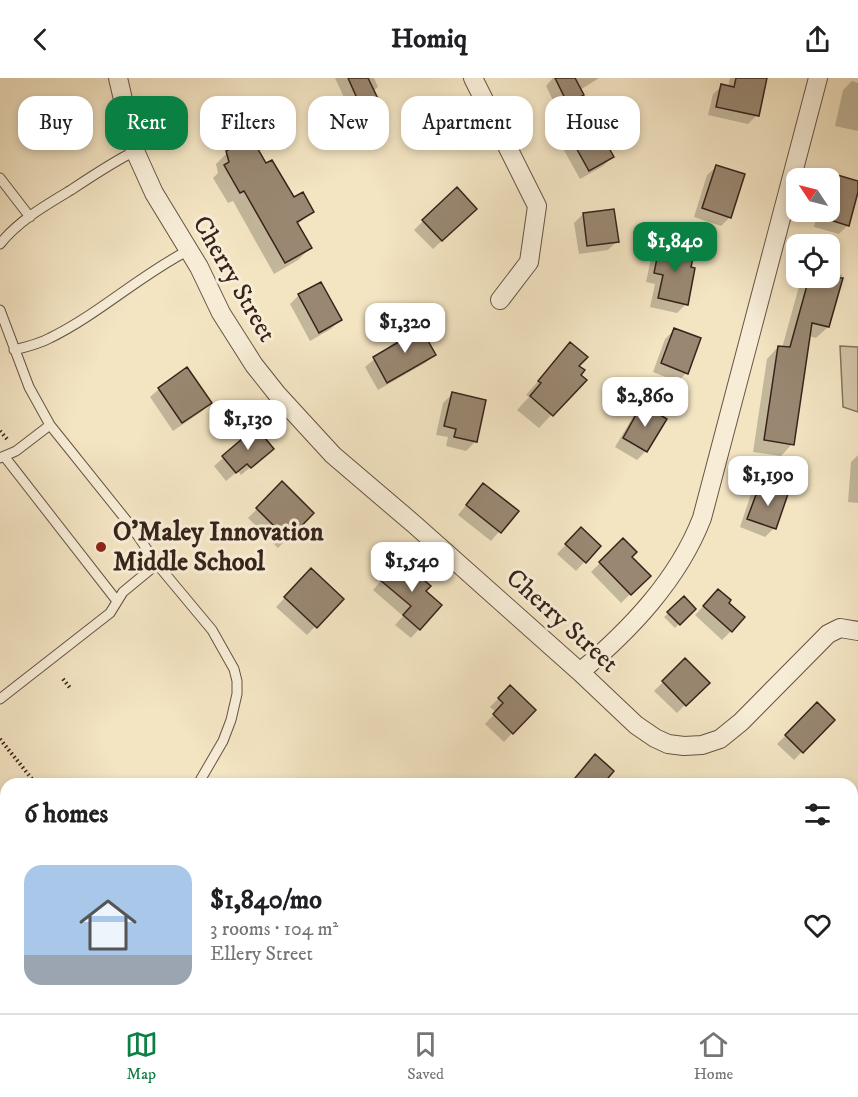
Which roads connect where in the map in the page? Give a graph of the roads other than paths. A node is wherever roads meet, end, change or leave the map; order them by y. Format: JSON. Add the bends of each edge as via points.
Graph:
{"nodes":[{"id":1,"x":118,"y":78,"type":"edge"},
{"id":2,"x":473,"y":78,"type":"edge"},
{"id":3,"x":818,"y":78,"type":"edge"},
{"id":4,"x":135,"y":151,"type":"junction"},
{"id":5,"x":0,"y":178,"type":"edge"},
{"id":6,"x":30,"y":217,"type":"junction"},
{"id":7,"x":0,"y":244,"type":"edge"},
{"id":8,"x":189,"y":250,"type":"junction"},
{"id":9,"x":500,"y":300,"type":"dead end"},
{"id":10,"x":0,"y":310,"type":"edge"},
{"id":11,"x":15,"y":350,"type":"junction"},
{"id":12,"x":50,"y":425,"type":"junction"},
{"id":13,"x":2,"y":457,"type":"edge"},
{"id":14,"x":157,"y":564,"type":"junction"},
{"id":15,"x":117,"y":601,"type":"junction"},
{"id":16,"x":858,"y":632,"type":"edge"},
{"id":17,"x":580,"y":672,"type":"junction"},
{"id":18,"x":0,"y":699,"type":"edge"},
{"id":19,"x":202,"y":778,"type":"edge"}],
"edges":[{"from":1,"to":4,"type":"street","name":"Cherry Street"},
{"from":2,"to":9,"type":"street","via":[[537,206],[529,262]]},
{"from":3,"to":17,"type":"street","via":[[699,525],[673,571],[637,620]]},
{"from":4,"to":6,"type":"lane"},
{"from":4,"to":8,"type":"street","name":"Cherry Street","via":[[154,193]]},
{"from":5,"to":6,"type":"lane"},
{"from":6,"to":7,"type":"lane"},
{"from":8,"to":11,"type":"lane","via":[[70,327]]},
{"from":8,"to":17,"type":"street","name":"Cherry Street","via":[[221,313],[254,365],[300,422]]},
{"from":10,"to":11,"type":"lane"},
{"from":11,"to":12,"type":"lane"},
{"from":12,"to":13,"type":"lane"},
{"from":12,"to":14,"type":"lane"},
{"from":13,"to":15,"type":"lane"},
{"from":14,"to":15,"type":"lane"},
{"from":14,"to":19,"type":"lane","via":[[213,630],[237,681],[236,705],[224,741]]},
{"from":15,"to":18,"type":"lane","via":[[110,613]]},
{"from":16,"to":17,"type":"street","name":"Cherry Street","via":[[840,628],[828,634],[741,722],[720,739],[702,745],[676,745],[655,738]]}]}
